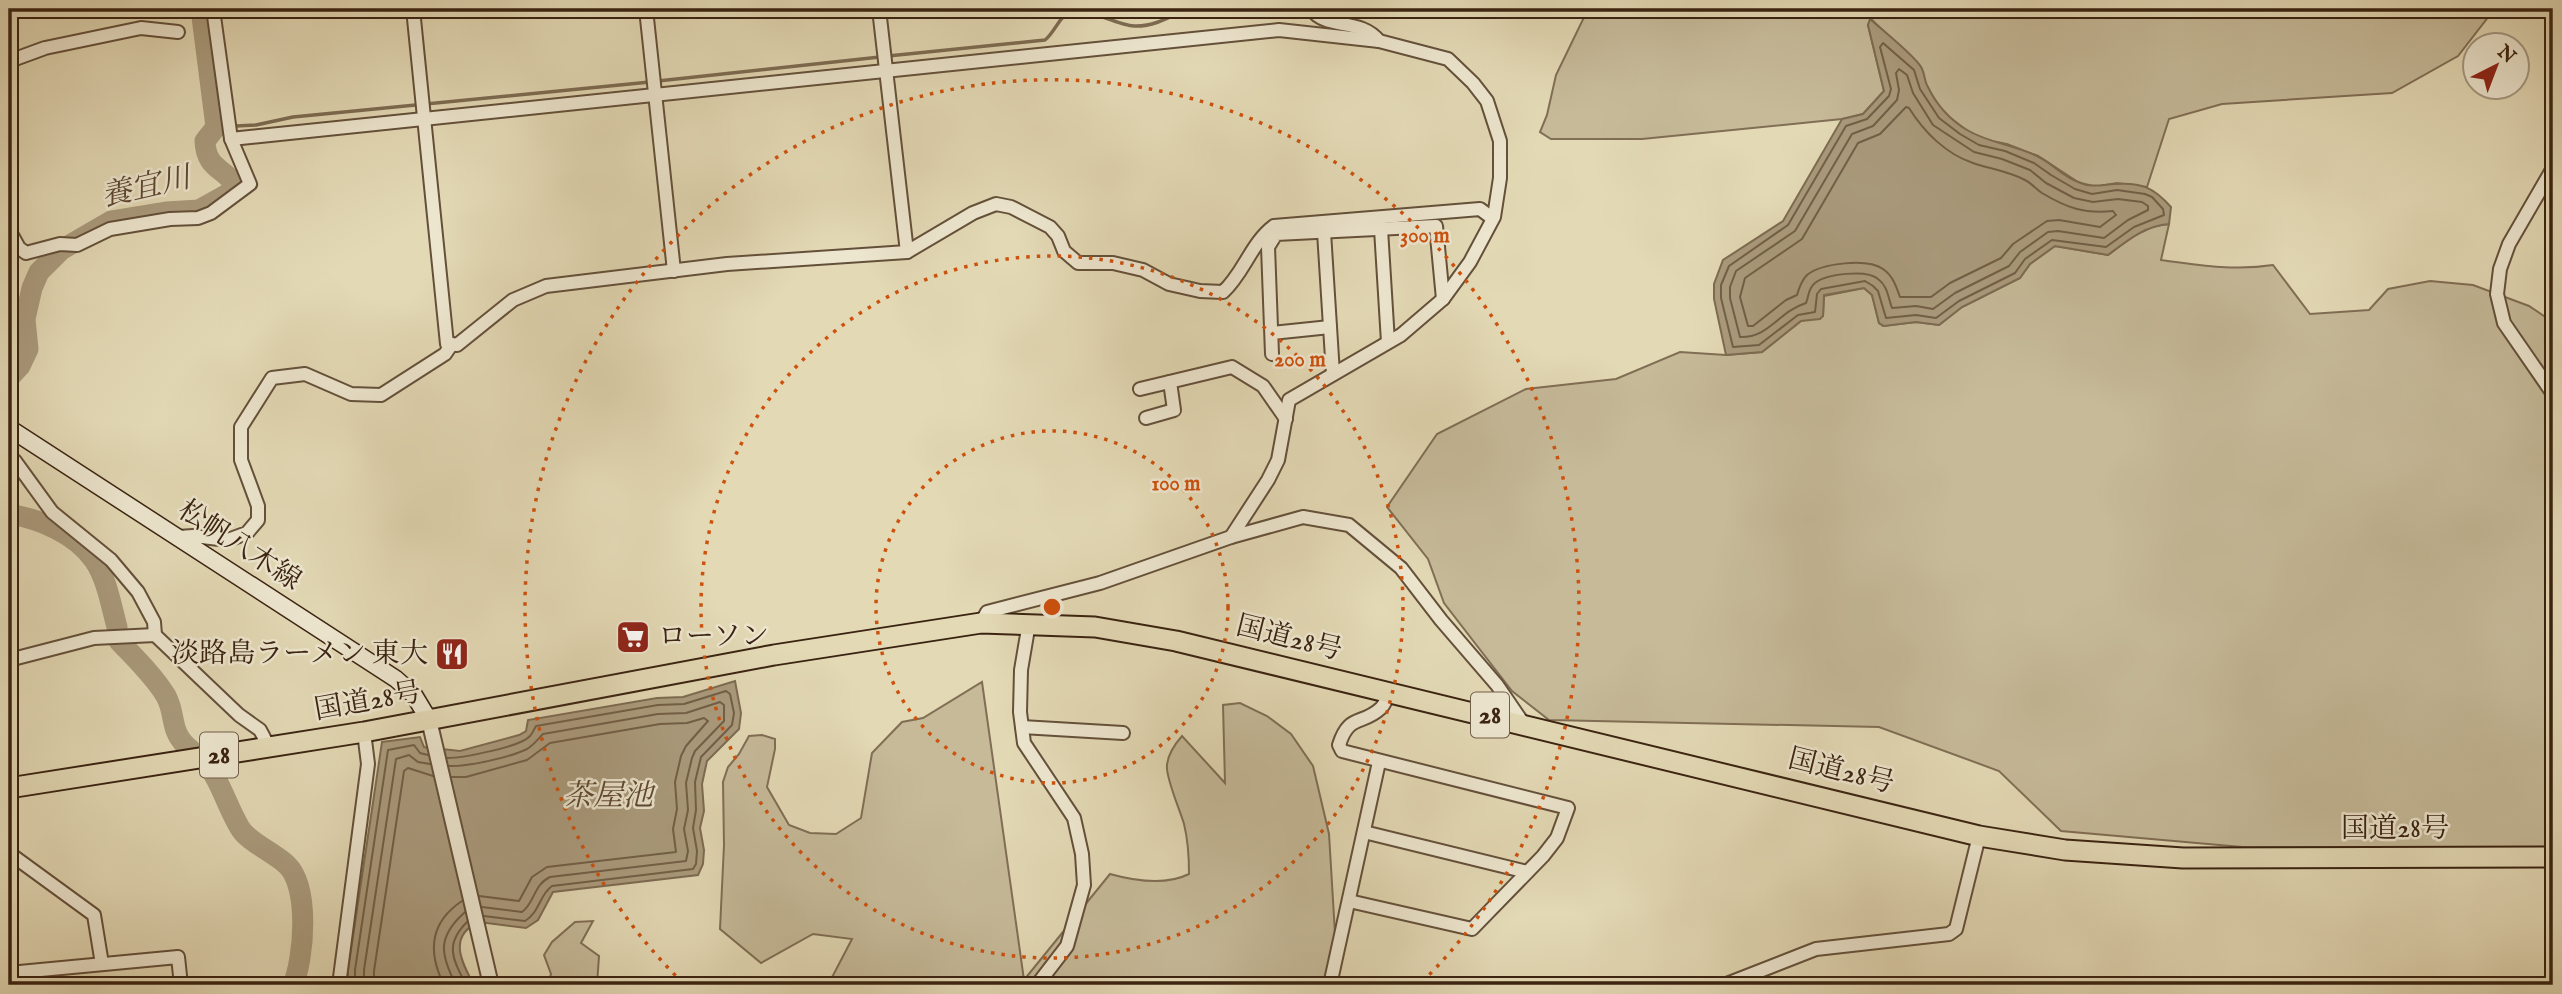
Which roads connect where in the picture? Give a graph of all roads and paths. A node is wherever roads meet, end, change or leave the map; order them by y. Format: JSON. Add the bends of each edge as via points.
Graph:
{"nodes":[{"id":1,"x":213,"y":9,"type":"edge"},
{"id":2,"x":413,"y":9,"type":"edge"},
{"id":3,"x":646,"y":9,"type":"edge"},
{"id":4,"x":878,"y":9,"type":"edge"},
{"id":5,"x":1311,"y":9,"type":"edge"},
{"id":6,"x":178,"y":32,"type":"dead end"},
{"id":7,"x":1379,"y":41,"type":"junction"},
{"id":8,"x":9,"y":64,"type":"edge"},
{"id":9,"x":885,"y":67,"type":"junction"},
{"id":10,"x":654,"y":92,"type":"junction"},
{"id":11,"x":425,"y":115,"type":"junction"},
{"id":12,"x":231,"y":136,"type":"junction"},
{"id":13,"x":2553,"y":168,"type":"edge"},
{"id":14,"x":1492,"y":218,"type":"junction"},
{"id":15,"x":1381,"y":229,"type":"junction"},
{"id":16,"x":9,"y":230,"type":"edge"},
{"id":17,"x":1324,"y":232,"type":"junction"},
{"id":18,"x":907,"y":252,"type":"junction"},
{"id":19,"x":674,"y":271,"type":"junction"},
{"id":20,"x":1443,"y":299,"type":"junction"},
{"id":21,"x":1330,"y":327,"type":"junction"},
{"id":22,"x":1272,"y":333,"type":"junction"},
{"id":23,"x":1388,"y":342,"type":"junction"},
{"id":24,"x":452,"y":344,"type":"junction"},
{"id":25,"x":1272,"y":354,"type":"dead end"},
{"id":26,"x":1333,"y":374,"type":"junction"},
{"id":27,"x":1170,"y":382,"type":"junction"},
{"id":28,"x":1140,"y":389,"type":"dead end"},
{"id":29,"x":2553,"y":394,"type":"edge"},
{"id":30,"x":1146,"y":418,"type":"dead end"},
{"id":31,"x":1286,"y":419,"type":"junction"},
{"id":32,"x":9,"y":428,"type":"edge"},
{"id":33,"x":9,"y":457,"type":"edge"},
{"id":34,"x":178,"y":537,"type":"junction"},
{"id":35,"x":1231,"y":537,"type":"junction"},
{"id":36,"x":981,"y":623,"type":"junction"},
{"id":37,"x":1028,"y":623,"type":"junction"},
{"id":38,"x":155,"y":635,"type":"junction"},
{"id":39,"x":9,"y":660,"type":"edge"},
{"id":40,"x":1390,"y":692,"type":"junction"},
{"id":41,"x":429,"y":720,"type":"junction"},
{"id":42,"x":1523,"y":723,"type":"junction"},
{"id":43,"x":1022,"y":727,"type":"junction"},
{"id":44,"x":364,"y":732,"type":"junction"},
{"id":45,"x":1123,"y":733,"type":"dead end"},
{"id":46,"x":268,"y":747,"type":"junction"},
{"id":47,"x":1379,"y":762,"type":"junction"},
{"id":48,"x":9,"y":788,"type":"edge"},
{"id":49,"x":1364,"y":832,"type":"junction"},
{"id":50,"x":1979,"y":836,"type":"junction"},
{"id":51,"x":9,"y":853,"type":"edge"},
{"id":52,"x":2553,"y":857,"type":"edge"},
{"id":53,"x":1527,"y":872,"type":"junction"},
{"id":54,"x":1349,"y":901,"type":"junction"},
{"id":55,"x":102,"y":964,"type":"junction"},
{"id":56,"x":9,"y":973,"type":"edge"},
{"id":57,"x":181,"y":985,"type":"edge"},
{"id":58,"x":339,"y":985,"type":"edge"},
{"id":59,"x":492,"y":985,"type":"edge"},
{"id":60,"x":1037,"y":985,"type":"edge"},
{"id":61,"x":1330,"y":985,"type":"edge"},
{"id":62,"x":1724,"y":985,"type":"edge"}],
"edges":[{"from":1,"to":12,"type":"street"},
{"from":2,"to":11,"type":"street"},
{"from":3,"to":10,"type":"street"},
{"from":4,"to":9,"type":"street"},
{"from":5,"to":7,"type":"street","via":[[1317,17],[1371,30]]},
{"from":6,"to":8,"type":"street","via":[[141,28],[45,47]]},
{"from":7,"to":9,"type":"street","via":[[1279,30]]},
{"from":7,"to":14,"type":"street","via":[[1448,59],[1487,101],[1500,141],[1500,178]]},
{"from":9,"to":10,"type":"street"},
{"from":9,"to":18,"type":"street"},
{"from":10,"to":11,"type":"street"},
{"from":10,"to":19,"type":"street"},
{"from":11,"to":12,"type":"street"},
{"from":11,"to":24,"type":"street","via":[[447,344]]},
{"from":12,"to":16,"type":"street","via":[[250,184],[211,213],[110,229],[77,245],[60,244],[26,253]]},
{"from":13,"to":29,"type":"street","via":[[2508,244],[2497,295],[2504,323]]},
{"from":14,"to":18,"type":"street","via":[[1480,209],[1274,226],[1262,234],[1223,292],[1169,284],[1113,262],[1078,263],[1064,251],[1050,227],[996,204]]},
{"from":14,"to":20,"type":"street","via":[[1470,262]]},
{"from":15,"to":17,"type":"street"},
{"from":15,"to":20,"type":"street","via":[[1436,226]]},
{"from":15,"to":23,"type":"street"},
{"from":17,"to":21,"type":"street"},
{"from":17,"to":22,"type":"street","via":[[1276,234],[1268,247]]},
{"from":18,"to":19,"type":"street"},
{"from":19,"to":24,"type":"street","via":[[546,286],[513,300],[457,345]]},
{"from":20,"to":23,"type":"street"},
{"from":21,"to":22,"type":"street"},
{"from":21,"to":26,"type":"street"},
{"from":22,"to":25,"type":"street"},
{"from":23,"to":26,"type":"street"},
{"from":24,"to":34,"type":"street","via":[[445,354],[380,396],[351,394],[305,374],[272,378],[241,427],[241,460],[258,506],[258,520],[247,533],[228,540]]},
{"from":26,"to":31,"type":"street","via":[[1289,400]]},
{"from":27,"to":28,"type":"street"},
{"from":27,"to":30,"type":"street","via":[[1174,410]]},
{"from":27,"to":31,"type":"street","via":[[1232,367],[1263,386]]},
{"from":31,"to":35,"type":"street","via":[[1278,460]]},
{"from":32,"to":34,"type":"main road","name":"松帆八木線"},
{"from":33,"to":38,"type":"street","via":[[52,512],[111,560],[138,592],[154,622]]},
{"from":34,"to":41,"type":"main road","name":"松帆八木線","via":[[396,679],[414,695]]},
{"from":35,"to":36,"type":"street","via":[[1100,583],[987,612]]},
{"from":35,"to":42,"type":"street","via":[[1303,517],[1349,525],[1401,568]]},
{"from":36,"to":37,"type":"highway","name":"国道28号","number":"28"},
{"from":36,"to":41,"type":"highway","name":"国道28号","number":"28","via":[[774,655]]},
{"from":37,"to":40,"type":"highway","name":"国道28号","number":"28","via":[[1147,635]]},
{"from":37,"to":43,"type":"street","via":[[1021,670]]},
{"from":38,"to":39,"type":"street","via":[[94,638]]},
{"from":38,"to":46,"type":"street","via":[[260,730]]},
{"from":40,"to":42,"type":"highway","name":"国道28号","number":"28"},
{"from":40,"to":47,"type":"street","via":[[1382,708],[1343,730],[1339,745],[1342,751]]},
{"from":41,"to":44,"type":"highway","name":"国道28号","number":"28"},
{"from":41,"to":59,"type":"street"},
{"from":42,"to":50,"type":"highway","name":"国道28号","number":"28"},
{"from":43,"to":45,"type":"street"},
{"from":43,"to":60,"type":"street","via":[[1024,743],[1074,818],[1084,885],[1066,946]]},
{"from":44,"to":46,"type":"highway","name":"国道28号","number":"28"},
{"from":44,"to":58,"type":"street","via":[[368,764]]},
{"from":46,"to":48,"type":"highway","name":"国道28号","number":"28"},
{"from":47,"to":49,"type":"street"},
{"from":47,"to":53,"type":"street","via":[[1568,808],[1557,838]]},
{"from":49,"to":53,"type":"street"},
{"from":49,"to":54,"type":"street"},
{"from":50,"to":52,"type":"highway","name":"国道28号","number":"28","via":[[2065,850],[2183,859]]},
{"from":50,"to":62,"type":"street","via":[[1956,929],[1949,934],[1816,949]]},
{"from":51,"to":55,"type":"street","via":[[94,915]]},
{"from":53,"to":54,"type":"street","via":[[1472,929]]},
{"from":54,"to":61,"type":"street"},
{"from":55,"to":56,"type":"street"},
{"from":55,"to":57,"type":"street","via":[[178,957]]}]}
